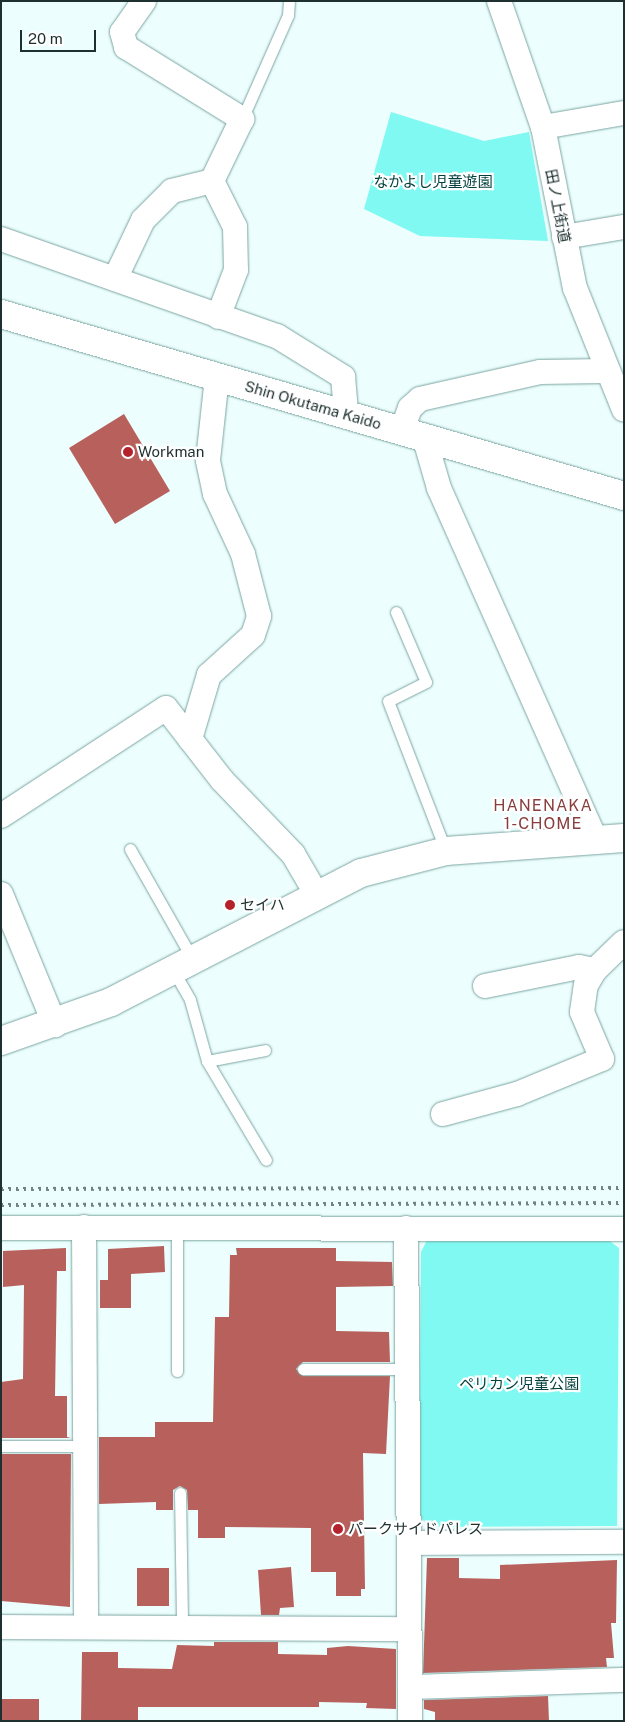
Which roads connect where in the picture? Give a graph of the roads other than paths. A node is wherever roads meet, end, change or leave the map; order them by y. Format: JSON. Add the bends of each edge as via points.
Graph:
{"nodes":[{"id":1,"x":144,"y":1,"type":"edge"},
{"id":2,"x":289,"y":1,"type":"edge"},
{"id":3,"x":498,"y":1,"type":"edge"},
{"id":4,"x":624,"y":114,"type":"edge"},
{"id":5,"x":242,"y":119,"type":"junction"},
{"id":6,"x":543,"y":127,"type":"junction"},
{"id":7,"x":212,"y":181,"type":"junction"},
{"id":8,"x":624,"y":227,"type":"edge"},
{"id":9,"x":564,"y":237,"type":"junction"},
{"id":10,"x":1,"y":239,"type":"edge"},
{"id":11,"x":114,"y":279,"type":"junction"},
{"id":12,"x":1,"y":314,"type":"edge"},
{"id":13,"x":218,"y":317,"type":"junction"},
{"id":14,"x":615,"y":371,"type":"edge"},
{"id":15,"x":217,"y":378,"type":"junction"},
{"id":16,"x":624,"y":410,"type":"edge"},
{"id":17,"x":346,"y":414,"type":"junction"},
{"id":18,"x":413,"y":433,"type":"junction"},
{"id":19,"x":624,"y":496,"type":"edge"},
{"id":20,"x":396,"y":612,"type":"dead end"},
{"id":21,"x":190,"y":739,"type":"junction"},
{"id":22,"x":1,"y":816,"type":"edge"},
{"id":23,"x":624,"y":838,"type":"edge"},
{"id":24,"x":596,"y":840,"type":"junction"},
{"id":25,"x":130,"y":849,"type":"dead end"},
{"id":26,"x":446,"y":851,"type":"junction"},
{"id":27,"x":1,"y":894,"type":"edge"},
{"id":28,"x":317,"y":895,"type":"junction"},
{"id":29,"x":624,"y":942,"type":"edge"},
{"id":30,"x":183,"y":965,"type":"junction"},
{"id":31,"x":595,"y":970,"type":"junction"},
{"id":32,"x":485,"y":986,"type":"dead end"},
{"id":33,"x":55,"y":1025,"type":"junction"},
{"id":34,"x":1,"y":1041,"type":"edge"},
{"id":35,"x":265,"y":1050,"type":"dead end"},
{"id":36,"x":207,"y":1061,"type":"junction"},
{"id":37,"x":443,"y":1114,"type":"dead end"},
{"id":38,"x":266,"y":1160,"type":"dead end"},
{"id":39,"x":1,"y":1228,"type":"edge"},
{"id":40,"x":84,"y":1228,"type":"junction"},
{"id":41,"x":176,"y":1228,"type":"junction"},
{"id":42,"x":406,"y":1228,"type":"junction"},
{"id":43,"x":624,"y":1229,"type":"edge"},
{"id":44,"x":303,"y":1369,"type":"dead end"},
{"id":45,"x":404,"y":1369,"type":"junction"},
{"id":46,"x":178,"y":1371,"type":"dead end"},
{"id":47,"x":1,"y":1446,"type":"edge"},
{"id":48,"x":85,"y":1446,"type":"junction"},
{"id":49,"x":180,"y":1493,"type":"dead end"},
{"id":50,"x":624,"y":1542,"type":"edge"},
{"id":51,"x":409,"y":1543,"type":"junction"},
{"id":52,"x":182,"y":1626,"type":"junction"},
{"id":53,"x":1,"y":1627,"type":"edge"},
{"id":54,"x":86,"y":1627,"type":"junction"},
{"id":55,"x":408,"y":1629,"type":"junction"},
{"id":56,"x":624,"y":1680,"type":"edge"},
{"id":57,"x":410,"y":1687,"type":"junction"},
{"id":58,"x":410,"y":1721,"type":"edge"}],
"edges":[{"from":1,"to":5,"type":"street","via":[[122,32],[126,47]]},
{"from":2,"to":5,"type":"lane","via":[[288,15]]},
{"from":3,"to":6,"type":"street","name":"田ノ上街道"},
{"from":4,"to":6,"type":"street"},
{"from":5,"to":7,"type":"street"},
{"from":6,"to":9,"type":"street","name":"田ノ上街道"},
{"from":7,"to":11,"type":"street","via":[[172,191],[144,220]]},
{"from":7,"to":13,"type":"street","via":[[235,227],[236,270]]},
{"from":8,"to":9,"type":"street"},
{"from":9,"to":14,"type":"street","name":"田ノ上街道","via":[[575,288]]},
{"from":10,"to":11,"type":"street"},
{"from":11,"to":13,"type":"street"},
{"from":12,"to":15,"type":"street","name":"Shin Okutama Kaido"},
{"from":13,"to":17,"type":"street","via":[[277,336],[343,377]]},
{"from":14,"to":16,"type":"street","name":"田ノ上街道"},
{"from":14,"to":18,"type":"street","via":[[540,372],[420,399],[410,408]]},
{"from":15,"to":17,"type":"street","name":"Shin Okutama Kaido"},
{"from":15,"to":21,"type":"street","via":[[208,460],[215,494],[243,554],[259,616],[253,635],[208,675]]},
{"from":17,"to":18,"type":"street","name":"Shin Okutama Kaido"},
{"from":18,"to":19,"type":"street","name":"Shin Okutama Kaido"},
{"from":18,"to":24,"type":"street"},
{"from":20,"to":26,"type":"lane","via":[[426,682],[388,701]]},
{"from":21,"to":22,"type":"street","via":[[166,708]]},
{"from":21,"to":28,"type":"street","via":[[293,854]]},
{"from":23,"to":24,"type":"street"},
{"from":24,"to":26,"type":"street"},
{"from":25,"to":30,"type":"lane"},
{"from":26,"to":28,"type":"street","via":[[361,873]]},
{"from":27,"to":33,"type":"street"},
{"from":28,"to":30,"type":"street"},
{"from":29,"to":31,"type":"street"},
{"from":30,"to":33,"type":"street"},
{"from":30,"to":36,"type":"lane"},
{"from":31,"to":32,"type":"street","via":[[579,967]]},
{"from":31,"to":37,"type":"street","via":[[586,985],[582,1012],[602,1059],[517,1094]]},
{"from":33,"to":34,"type":"street"},
{"from":35,"to":36,"type":"lane"},
{"from":36,"to":38,"type":"lane"},
{"from":39,"to":40,"type":"street"},
{"from":40,"to":41,"type":"street"},
{"from":40,"to":48,"type":"street"},
{"from":41,"to":42,"type":"street"},
{"from":41,"to":46,"type":"lane"},
{"from":42,"to":43,"type":"street"},
{"from":42,"to":45,"type":"street"},
{"from":44,"to":45,"type":"lane"},
{"from":45,"to":51,"type":"street"},
{"from":47,"to":48,"type":"lane"},
{"from":48,"to":54,"type":"street"},
{"from":49,"to":52,"type":"lane"},
{"from":50,"to":51,"type":"street"},
{"from":51,"to":55,"type":"street"},
{"from":52,"to":54,"type":"street"},
{"from":52,"to":55,"type":"street"},
{"from":53,"to":54,"type":"street"},
{"from":55,"to":57,"type":"street"},
{"from":56,"to":57,"type":"street"},
{"from":57,"to":58,"type":"street"}]}
